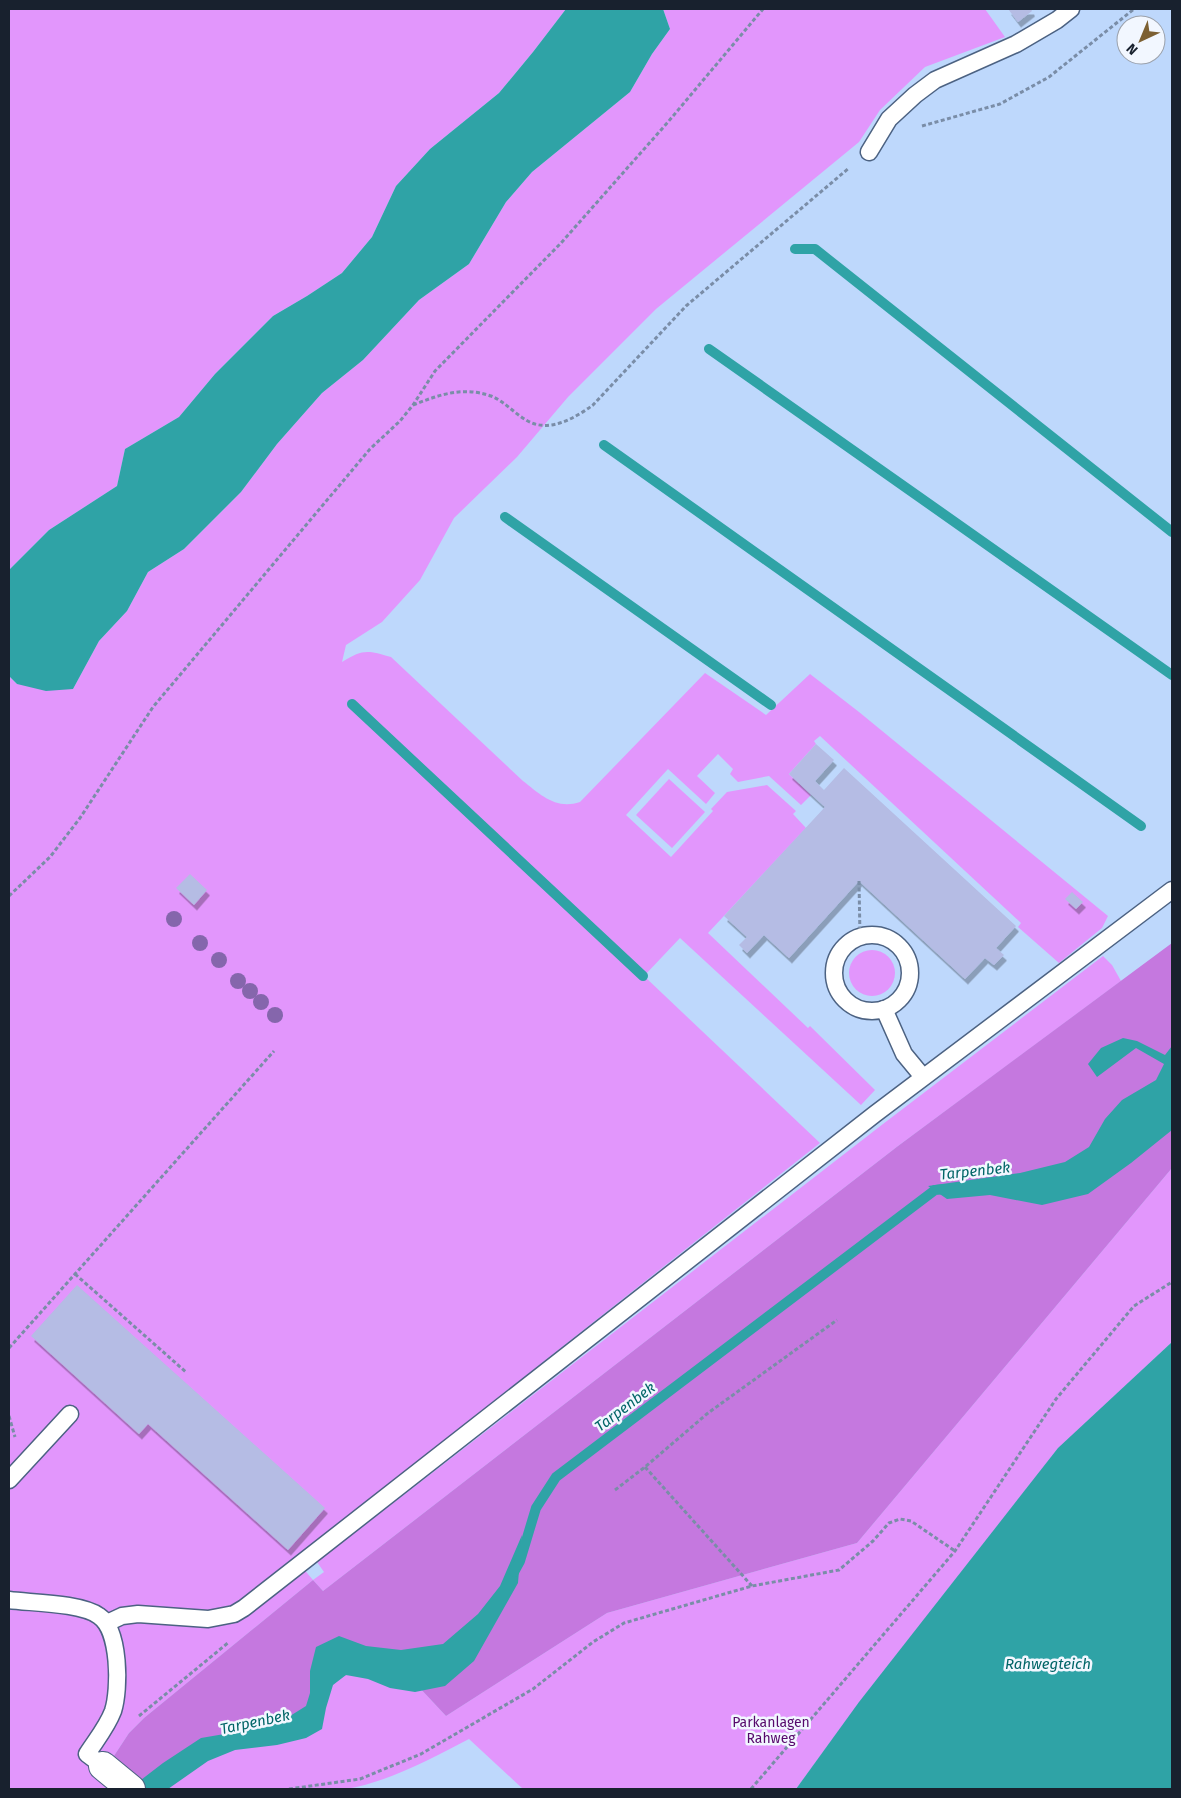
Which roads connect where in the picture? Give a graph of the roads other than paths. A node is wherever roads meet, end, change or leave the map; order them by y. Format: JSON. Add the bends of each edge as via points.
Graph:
{"nodes":[{"id":1,"x":1071,"y":9,"type":"edge"},
{"id":2,"x":869,"y":152,"type":"road end"},
{"id":3,"x":1172,"y":890,"type":"edge"},
{"id":4,"x":884,"y":1009,"type":"junction"},
{"id":5,"x":923,"y":1077,"type":"junction"},
{"id":6,"x":70,"y":1414,"type":"dead end"},
{"id":7,"x":9,"y":1480,"type":"edge"},
{"id":8,"x":9,"y":1600,"type":"edge"},
{"id":9,"x":107,"y":1623,"type":"junction"},
{"id":10,"x":119,"y":1779,"type":"edge"}],
"edges":[{"from":1,"to":2,"type":"lane","via":[[1016,44],[935,80],[889,119]]},
{"from":3,"to":5,"type":"lane"},
{"from":4,"to":4,"type":"lane","via":[[901,999],[908,988],[909,961],[892,941],[880,936],[854,939],[837,959],[836,985],[852,1006],[865,1011]]},
{"from":4,"to":5,"type":"lane","via":[[904,1054]]},
{"from":5,"to":9,"type":"lane","via":[[244,1608],[234,1614],[208,1619],[138,1614],[122,1616]]},
{"from":6,"to":7,"type":"lane"},
{"from":8,"to":9,"type":"lane","via":[[80,1608],[98,1615]]},
{"from":9,"to":10,"type":"lane","via":[[113,1638],[116,1696],[107,1724],[87,1754]]}]}
